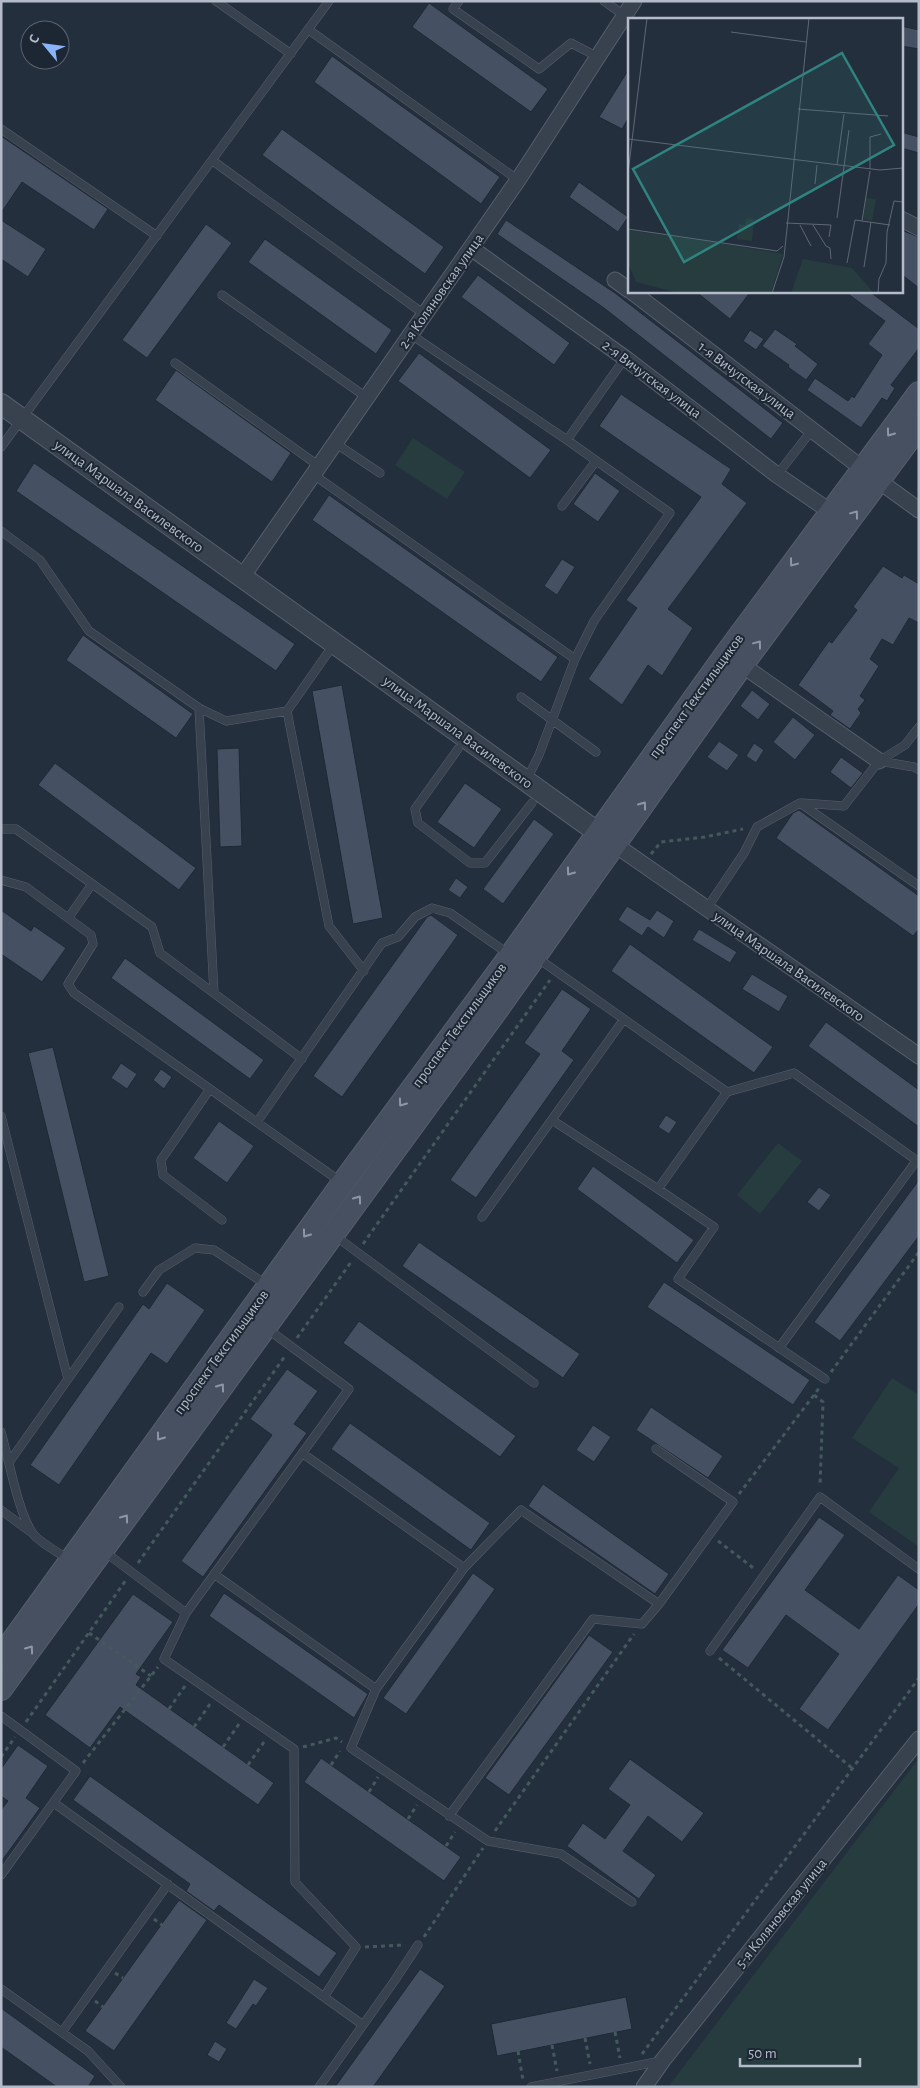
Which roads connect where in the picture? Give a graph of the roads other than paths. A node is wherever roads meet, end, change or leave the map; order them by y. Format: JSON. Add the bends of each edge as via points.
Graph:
{"nodes":[{"id":1,"x":216,"y":1,"type":"edge"},
{"id":2,"x":330,"y":1,"type":"edge"},
{"id":3,"x":458,"y":1,"type":"edge"},
{"id":4,"x":604,"y":1,"type":"edge"},
{"id":5,"x":634,"y":1,"type":"edge"},
{"id":6,"x":624,"y":16,"type":"junction"},
{"id":7,"x":309,"y":30,"type":"junction"},
{"id":8,"x":291,"y":54,"type":"junction"},
{"id":9,"x":598,"y":57,"type":"junction"},
{"id":10,"x":1,"y":129,"type":"edge"},
{"id":11,"x":213,"y":161,"type":"junction"},
{"id":12,"x":518,"y":180,"type":"junction"},
{"id":13,"x":902,"y":220,"type":"edge"},
{"id":14,"x":919,"y":228,"type":"edge"},
{"id":15,"x":157,"y":236,"type":"junction"},
{"id":16,"x":471,"y":248,"type":"junction"},
{"id":17,"x":615,"y":280,"type":"dead end"},
{"id":18,"x":628,"y":289,"type":"edge"},
{"id":19,"x":633,"y":292,"type":"edge"},
{"id":20,"x":222,"y":294,"type":"dead end"},
{"id":21,"x":424,"y":314,"type":"junction"},
{"id":22,"x":410,"y":334,"type":"junction"},
{"id":23,"x":625,"y":358,"type":"junction"},
{"id":24,"x":175,"y":363,"type":"dead end"},
{"id":25,"x":919,"y":393,"type":"edge"},
{"id":26,"x":366,"y":397,"type":"junction"},
{"id":27,"x":1,"y":404,"type":"edge"},
{"id":28,"x":22,"y":419,"type":"junction"},
{"id":29,"x":919,"y":426,"type":"edge"},
{"id":30,"x":812,"y":430,"type":"junction"},
{"id":31,"x":567,"y":440,"type":"junction"},
{"id":32,"x":335,"y":443,"type":"junction"},
{"id":33,"x":1,"y":447,"type":"edge"},
{"id":34,"x":596,"y":461,"type":"junction"},
{"id":35,"x":317,"y":470,"type":"junction"},
{"id":36,"x":380,"y":473,"type":"dead end"},
{"id":37,"x":777,"y":475,"type":"junction"},
{"id":38,"x":871,"y":475,"type":"junction"},
{"id":39,"x":562,"y":506,"type":"dead end"},
{"id":40,"x":919,"y":510,"type":"edge"},
{"id":41,"x":831,"y":512,"type":"junction"},
{"id":42,"x":1,"y":531,"type":"edge"},
{"id":43,"x":242,"y":576,"type":"junction"},
{"id":44,"x":334,"y":644,"type":"junction"},
{"id":45,"x":575,"y":659,"type":"junction"},
{"id":46,"x":742,"y":665,"type":"junction"},
{"id":47,"x":521,"y":697,"type":"dead end"},
{"id":48,"x":199,"y":708,"type":"junction"},
{"id":49,"x":287,"y":711,"type":"junction"},
{"id":50,"x":552,"y":719,"type":"junction"},
{"id":51,"x":919,"y":727,"type":"edge"},
{"id":52,"x":458,"y":749,"type":"dead end"},
{"id":53,"x":596,"y":752,"type":"dead end"},
{"id":54,"x":879,"y":761,"type":"junction"},
{"id":55,"x":919,"y":770,"type":"edge"},
{"id":56,"x":526,"y":781,"type":"junction"},
{"id":57,"x":532,"y":803,"type":"dead end"},
{"id":58,"x":800,"y":803,"type":"junction"},
{"id":59,"x":1,"y":829,"type":"edge"},
{"id":60,"x":606,"y":838,"type":"junction"},
{"id":61,"x":1,"y":880,"type":"edge"},
{"id":62,"x":92,"y":884,"type":"junction"},
{"id":63,"x":919,"y":886,"type":"edge"},
{"id":64,"x":707,"y":908,"type":"junction"},
{"id":65,"x":69,"y":917,"type":"junction"},
{"id":66,"x":510,"y":955,"type":"junction"},
{"id":67,"x":535,"y":956,"type":"junction"},
{"id":68,"x":364,"y":971,"type":"junction"},
{"id":69,"x":214,"y":993,"type":"junction"},
{"id":70,"x":624,"y":1019,"type":"junction"},
{"id":71,"x":919,"y":1056,"type":"edge"},
{"id":72,"x":302,"y":1059,"type":"junction"},
{"id":73,"x":210,"y":1089,"type":"junction"},
{"id":74,"x":727,"y":1092,"type":"junction"},
{"id":75,"x":1,"y":1116,"type":"edge"},
{"id":76,"x":552,"y":1120,"type":"junction"},
{"id":77,"x":258,"y":1122,"type":"junction"},
{"id":78,"x":918,"y":1161,"type":"edge"},
{"id":79,"x":342,"y":1184,"type":"junction"},
{"id":80,"x":658,"y":1188,"type":"junction"},
{"id":81,"x":482,"y":1217,"type":"dead end"},
{"id":82,"x":222,"y":1220,"type":"dead end"},
{"id":83,"x":332,"y":1234,"type":"junction"},
{"id":84,"x":269,"y":1286,"type":"junction"},
{"id":85,"x":143,"y":1292,"type":"dead end"},
{"id":86,"x":119,"y":1307,"type":"dead end"},
{"id":87,"x":265,"y":1327,"type":"junction"},
{"id":88,"x":779,"y":1348,"type":"junction"},
{"id":89,"x":68,"y":1379,"type":"junction"},
{"id":90,"x":825,"y":1380,"type":"road end"},
{"id":91,"x":534,"y":1383,"type":"dead end"},
{"id":92,"x":1,"y":1432,"type":"edge"},
{"id":93,"x":656,"y":1449,"type":"dead end"},
{"id":94,"x":302,"y":1453,"type":"junction"},
{"id":95,"x":10,"y":1461,"type":"junction"},
{"id":96,"x":1,"y":1510,"type":"edge"},
{"id":97,"x":35,"y":1535,"type":"junction"},
{"id":98,"x":101,"y":1550,"type":"junction"},
{"id":99,"x":70,"y":1561,"type":"junction"},
{"id":100,"x":464,"y":1568,"type":"junction"},
{"id":101,"x":919,"y":1569,"type":"edge"},
{"id":102,"x":214,"y":1574,"type":"junction"},
{"id":103,"x":658,"y":1604,"type":"junction"},
{"id":104,"x":186,"y":1612,"type":"junction"},
{"id":105,"x":710,"y":1651,"type":"road end"},
{"id":106,"x":1,"y":1657,"type":"edge"},
{"id":107,"x":1,"y":1689,"type":"edge"},
{"id":108,"x":376,"y":1689,"type":"junction"},
{"id":109,"x":1,"y":1716,"type":"edge"},
{"id":110,"x":919,"y":1739,"type":"edge"},
{"id":111,"x":54,"y":1803,"type":"junction"},
{"id":112,"x":449,"y":1816,"type":"junction"},
{"id":113,"x":1,"y":1876,"type":"edge"},
{"id":114,"x":168,"y":1884,"type":"junction"},
{"id":115,"x":632,"y":1902,"type":"dead end"},
{"id":116,"x":418,"y":1945,"type":"road end"},
{"id":117,"x":1,"y":1989,"type":"edge"},
{"id":118,"x":324,"y":1997,"type":"junction"},
{"id":119,"x":363,"y":2025,"type":"junction"},
{"id":120,"x":62,"y":2032,"type":"junction"},
{"id":121,"x":663,"y":2060,"type":"junction"},
{"id":122,"x":121,"y":2087,"type":"edge"},
{"id":123,"x":319,"y":2087,"type":"edge"},
{"id":124,"x":531,"y":2087,"type":"edge"},
{"id":125,"x":644,"y":2087,"type":"edge"}],
"edges":[{"from":1,"to":8,"type":"lane"},
{"from":2,"to":7,"type":"lane"},
{"from":3,"to":9,"type":"lane","via":[[453,9],[539,68],[572,43]]},
{"from":4,"to":6,"type":"lane"},
{"from":5,"to":6,"type":"street","name":"2-я Коляновская улица"},
{"from":6,"to":9,"type":"street","name":"2-я Коляновская улица"},
{"from":7,"to":8,"type":"lane"},
{"from":7,"to":12,"type":"lane"},
{"from":8,"to":11,"type":"lane"},
{"from":9,"to":12,"type":"street","name":"2-я Коляновская улица"},
{"from":10,"to":15,"type":"lane"},
{"from":11,"to":15,"type":"lane"},
{"from":11,"to":21,"type":"lane"},
{"from":12,"to":16,"type":"street","name":"2-я Коляновская улица"},
{"from":13,"to":14,"type":"street"},
{"from":15,"to":28,"type":"lane"},
{"from":16,"to":21,"type":"street","name":"2-я Коляновская улица"},
{"from":16,"to":23,"type":"street","name":"2-я Вичугская улица"},
{"from":17,"to":18,"type":"street","name":"1-я Вичугская улица"},
{"from":19,"to":30,"type":"street","name":"1-я Вичугская улица"},
{"from":20,"to":26,"type":"lane"},
{"from":21,"to":22,"type":"street","name":"2-я Коляновская улица"},
{"from":22,"to":26,"type":"street","name":"2-я Коляновская улица"},
{"from":22,"to":31,"type":"lane"},
{"from":23,"to":31,"type":"lane"},
{"from":23,"to":37,"type":"street","name":"2-я Вичугская улица"},
{"from":24,"to":35,"type":"lane"},
{"from":25,"to":38,"type":"main road","name":"проспект Текстильщиков","one_way":true},
{"from":26,"to":32,"type":"street","name":"2-я Коляновская улица"},
{"from":27,"to":28,"type":"street","name":"улица Маршала Василевского"},
{"from":28,"to":33,"type":"lane"},
{"from":28,"to":43,"type":"street","name":"улица Маршала Василевского"},
{"from":29,"to":38,"type":"main road","name":"проспект Текстильщиков"},
{"from":30,"to":37,"type":"lane"},
{"from":30,"to":38,"type":"street","name":"1-я Вичугская улица"},
{"from":31,"to":34,"type":"lane"},
{"from":32,"to":35,"type":"street","name":"2-я Коляновская улица"},
{"from":32,"to":36,"type":"lane"},
{"from":34,"to":39,"type":"lane"},
{"from":34,"to":45,"type":"lane","via":[[670,513],[594,621]]},
{"from":35,"to":43,"type":"street","name":"2-я Коляновская улица"},
{"from":35,"to":45,"type":"lane"},
{"from":37,"to":41,"type":"street","name":"2-я Вичугская улица"},
{"from":38,"to":40,"type":"street","name":"1-я Вичугская улица"},
{"from":38,"to":41,"type":"main road","name":"проспект Текстильщиков"},
{"from":46,"to":38,"type":"main road","name":"проспект Текстильщиков","one_way":true},
{"from":41,"to":60,"type":"main road","name":"проспект Текстильщиков","one_way":true,"via":[[726,654]]},
{"from":42,"to":48,"type":"lane","via":[[40,560],[89,631]]},
{"from":43,"to":44,"type":"street","name":"улица Маршала Василевского"},
{"from":44,"to":49,"type":"lane"},
{"from":44,"to":56,"type":"street","name":"улица Маршала Василевского"},
{"from":45,"to":50,"type":"lane"},
{"from":46,"to":54,"type":"street"},
{"from":60,"to":46,"type":"main road","name":"проспект Текстильщиков","one_way":true},
{"from":47,"to":50,"type":"lane"},
{"from":48,"to":49,"type":"lane","via":[[226,722]]},
{"from":48,"to":69,"type":"lane"},
{"from":49,"to":68,"type":"lane","via":[[329,926]]},
{"from":50,"to":53,"type":"lane"},
{"from":50,"to":56,"type":"lane"},
{"from":51,"to":54,"type":"lane","via":[[905,745]]},
{"from":52,"to":57,"type":"lane","via":[[416,809],[418,823],[470,863],[485,863]]},
{"from":54,"to":55,"type":"lane"},
{"from":54,"to":58,"type":"lane","via":[[844,806]]},
{"from":56,"to":60,"type":"street","name":"улица Маршала Василевского"},
{"from":58,"to":63,"type":"lane"},
{"from":58,"to":64,"type":"lane","via":[[757,826],[744,853]]},
{"from":59,"to":62,"type":"lane","via":[[16,829]]},
{"from":60,"to":64,"type":"street","name":"улица Маршала Василевского"},
{"from":60,"to":66,"type":"main road","name":"проспект Текстильщиков","one_way":true},
{"from":60,"to":67,"type":"main road","name":"проспект Текстильщиков"},
{"from":61,"to":65,"type":"lane","via":[[26,887]]},
{"from":62,"to":65,"type":"lane"},
{"from":62,"to":69,"type":"lane","via":[[152,928],[160,954]]},
{"from":64,"to":71,"type":"street","name":"улица Маршала Василевского"},
{"from":65,"to":73,"type":"lane","via":[[91,935],[94,944],[68,984],[74,993]]},
{"from":66,"to":68,"type":"lane","via":[[450,913],[432,908],[415,917],[398,937],[382,943]]},
{"from":66,"to":79,"type":"main road","name":"проспект Текстильщиков","one_way":true},
{"from":67,"to":70,"type":"lane"},
{"from":83,"to":67,"type":"main road","name":"проспект Текстильщиков","one_way":true},
{"from":68,"to":72,"type":"lane"},
{"from":69,"to":72,"type":"lane"},
{"from":70,"to":74,"type":"lane"},
{"from":70,"to":76,"type":"lane"},
{"from":72,"to":77,"type":"lane"},
{"from":73,"to":77,"type":"lane"},
{"from":73,"to":82,"type":"lane","via":[[161,1160],[163,1175]]},
{"from":74,"to":78,"type":"lane","via":[[794,1073]]},
{"from":74,"to":80,"type":"lane"},
{"from":75,"to":89,"type":"lane"},
{"from":76,"to":80,"type":"lane"},
{"from":76,"to":81,"type":"lane"},
{"from":77,"to":79,"type":"lane"},
{"from":78,"to":88,"type":"lane"},
{"from":79,"to":84,"type":"main road","name":"проспект Текстильщиков","one_way":true},
{"from":80,"to":88,"type":"lane","via":[[714,1227],[678,1279]]},
{"from":83,"to":87,"type":"main road","name":"проспект Текстильщиков"},
{"from":83,"to":91,"type":"lane"},
{"from":84,"to":85,"type":"lane","via":[[214,1250],[195,1248],[159,1270]]},
{"from":84,"to":99,"type":"main road","name":"проспект Текстильщиков","one_way":true},
{"from":86,"to":89,"type":"lane"},
{"from":87,"to":94,"type":"lane","via":[[349,1389]]},
{"from":98,"to":87,"type":"main road","name":"проспект Текстильщиков","one_way":true},
{"from":88,"to":90,"type":"lane"},
{"from":89,"to":95,"type":"lane"},
{"from":92,"to":95,"type":"lane"},
{"from":93,"to":103,"type":"lane","via":[[733,1502]]},
{"from":94,"to":100,"type":"lane"},
{"from":94,"to":102,"type":"lane"},
{"from":95,"to":97,"type":"lane","via":[[16,1489]]},
{"from":96,"to":97,"type":"lane"},
{"from":97,"to":99,"type":"lane"},
{"from":98,"to":104,"type":"lane"},
{"from":107,"to":98,"type":"main road","name":"проспект Текстильщиков","one_way":true},
{"from":99,"to":106,"type":"main road","name":"проспект Текстильщиков"},
{"from":100,"to":103,"type":"lane","via":[[521,1510]]},
{"from":100,"to":108,"type":"lane"},
{"from":101,"to":105,"type":"lane","via":[[820,1497]]},
{"from":102,"to":104,"type":"lane"},
{"from":102,"to":108,"type":"lane"},
{"from":103,"to":112,"type":"lane","via":[[642,1624],[593,1619]]},
{"from":104,"to":118,"type":"lane","via":[[164,1659],[294,1749],[296,1882],[356,1947]]},
{"from":108,"to":112,"type":"lane","via":[[351,1748]]},
{"from":109,"to":111,"type":"lane","via":[[76,1771]]},
{"from":110,"to":121,"type":"street","name":"5-я Коляновская улица"},
{"from":111,"to":113,"type":"lane"},
{"from":111,"to":114,"type":"lane"},
{"from":112,"to":115,"type":"lane","via":[[488,1841],[561,1854]]},
{"from":114,"to":118,"type":"lane"},
{"from":114,"to":120,"type":"lane"},
{"from":116,"to":119,"type":"lane"},
{"from":117,"to":120,"type":"lane"},
{"from":118,"to":119,"type":"lane"},
{"from":119,"to":123,"type":"lane"},
{"from":120,"to":122,"type":"lane","via":[[88,2051]]},
{"from":121,"to":124,"type":"lane"},
{"from":121,"to":125,"type":"street","name":"5-я Коляновская улица"}]}
